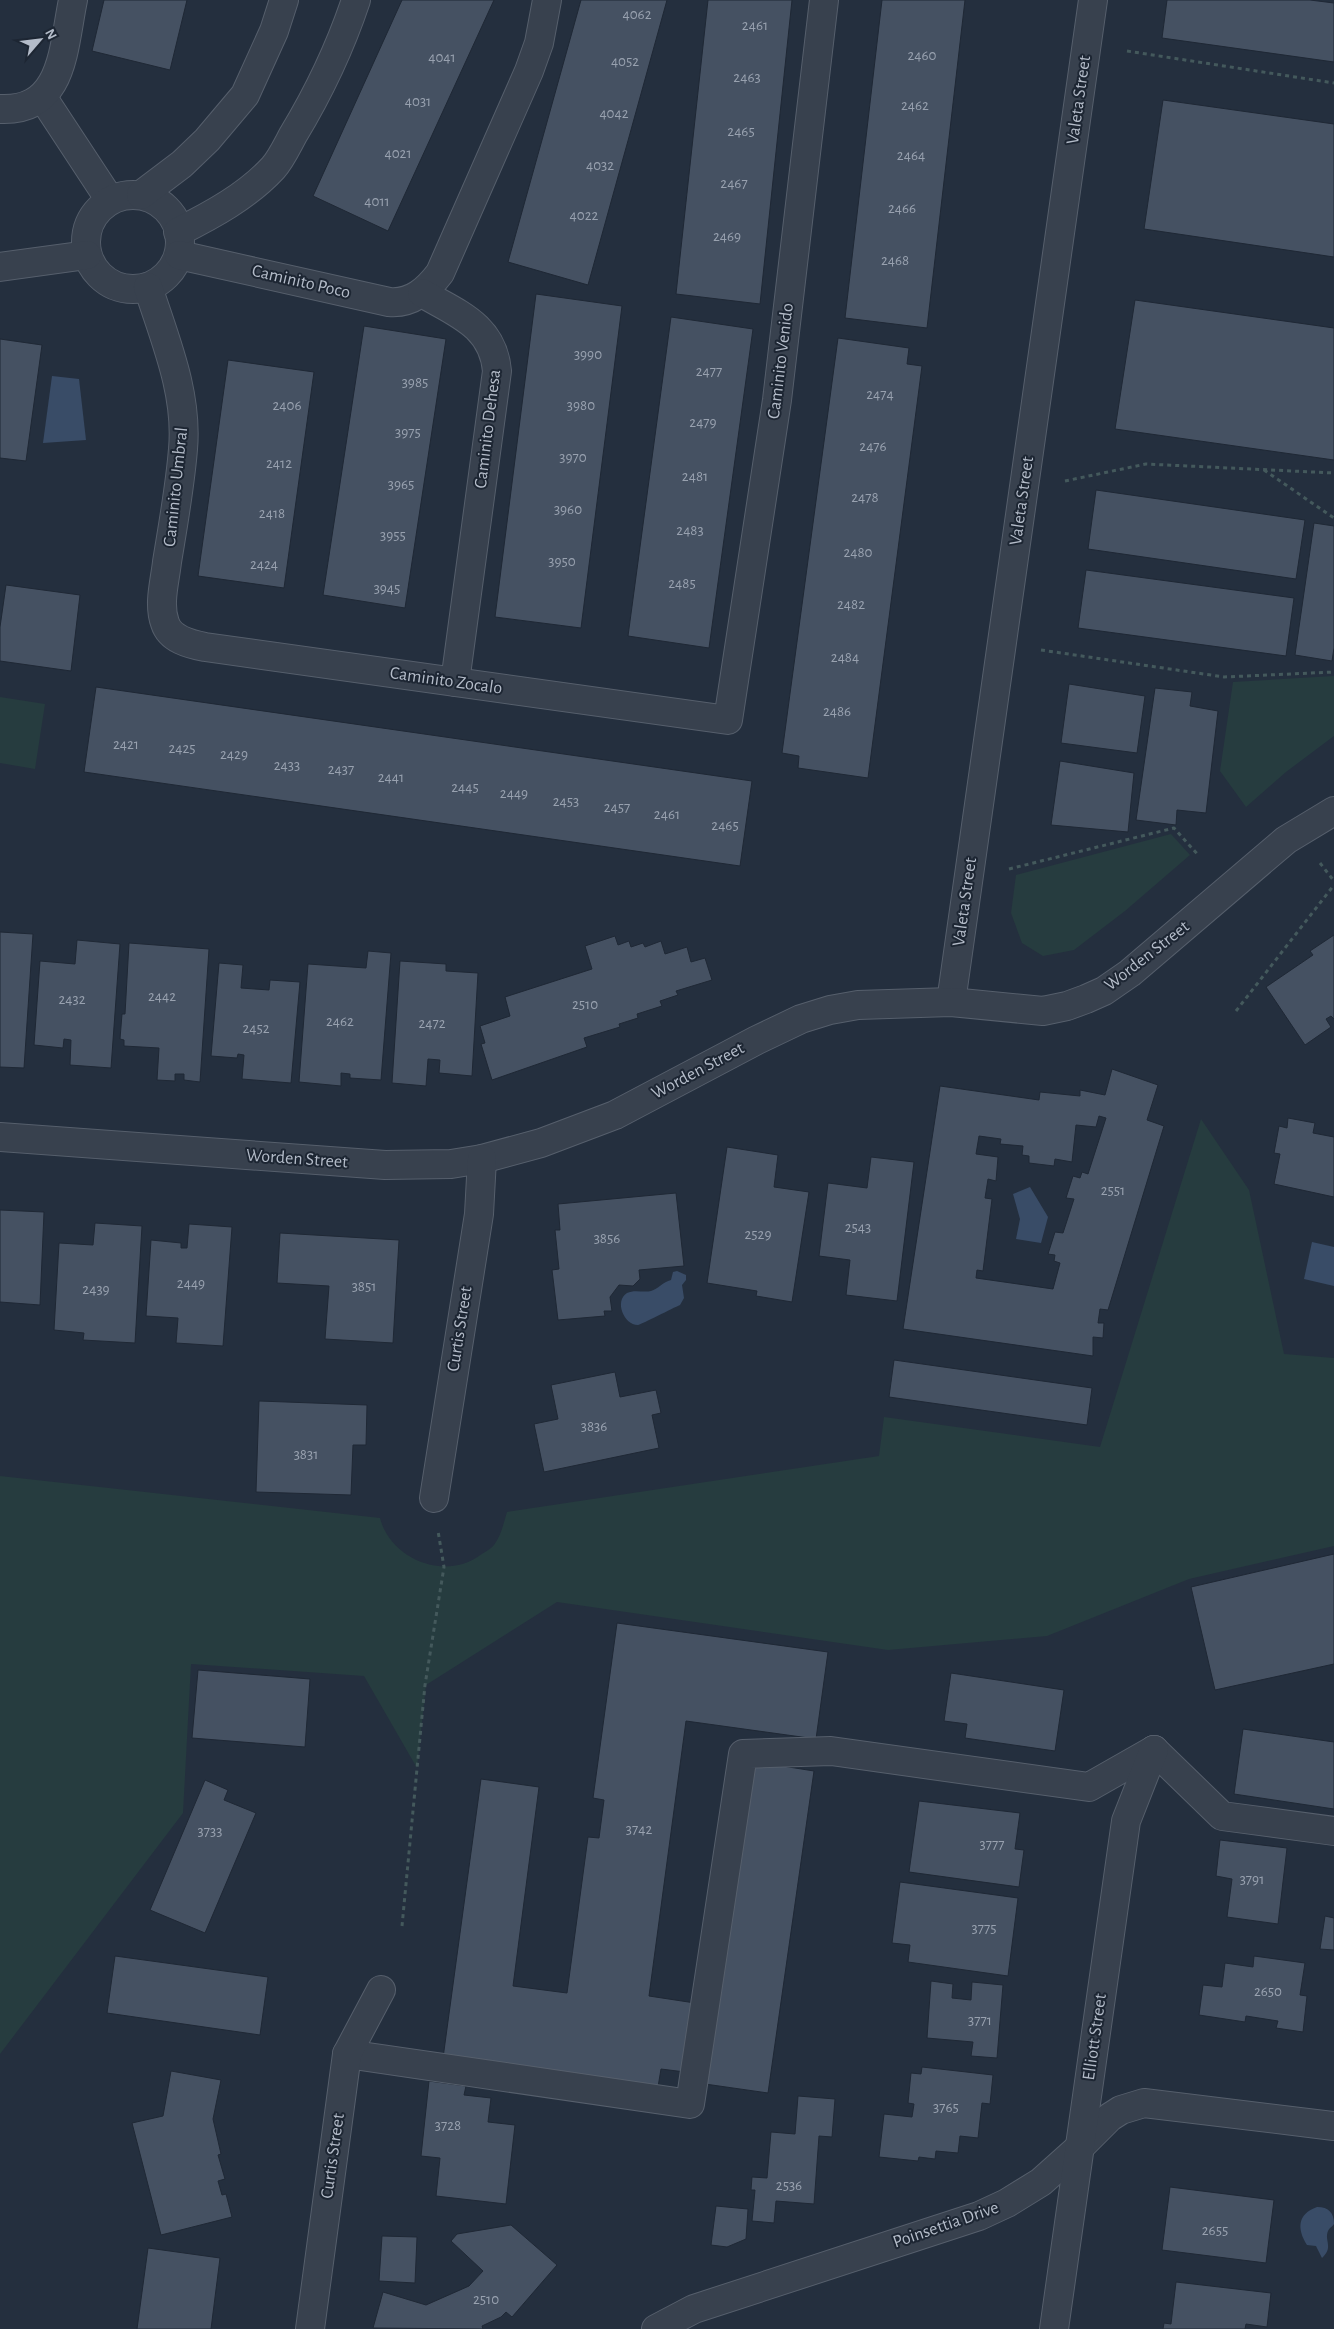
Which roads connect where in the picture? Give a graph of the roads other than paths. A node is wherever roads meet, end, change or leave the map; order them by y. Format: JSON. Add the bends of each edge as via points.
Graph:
{"nodes":[{"id":1,"x":73,"y":0,"type":"edge"},
{"id":2,"x":284,"y":0,"type":"edge"},
{"id":3,"x":356,"y":0,"type":"edge"},
{"id":4,"x":547,"y":0,"type":"edge"},
{"id":5,"x":824,"y":0,"type":"edge"},
{"id":6,"x":1093,"y":0,"type":"edge"},
{"id":7,"x":42,"y":98,"type":"junction"},
{"id":8,"x":0,"y":109,"type":"edge"},
{"id":9,"x":141,"y":195,"type":"junction"},
{"id":10,"x":110,"y":200,"type":"junction"},
{"id":11,"x":178,"y":243,"type":"junction"},
{"id":12,"x":87,"y":255,"type":"junction"},
{"id":13,"x":0,"y":267,"type":"edge"},
{"id":14,"x":148,"y":287,"type":"junction"},
{"id":15,"x":422,"y":293,"type":"junction"},
{"id":16,"x":168,"y":630,"type":"joint"},
{"id":17,"x":455,"y":682,"type":"junction"},
{"id":18,"x":728,"y":720,"type":"joint"},
{"id":19,"x":1334,"y":811,"type":"edge"},
{"id":20,"x":951,"y":1002,"type":"junction"},
{"id":21,"x":0,"y":1137,"type":"edge"},
{"id":22,"x":482,"y":1159,"type":"junction"},
{"id":23,"x":434,"y":1498,"type":"road end"},
{"id":24,"x":1154,"y":1750,"type":"junction"},
{"id":25,"x":1334,"y":1831,"type":"edge"},
{"id":26,"x":381,"y":1990,"type":"dead end"},
{"id":27,"x":347,"y":2054,"type":"junction"},
{"id":28,"x":1334,"y":2126,"type":"edge"},
{"id":29,"x":1079,"y":2148,"type":"junction"},
{"id":30,"x":310,"y":2329,"type":"edge"},
{"id":31,"x":656,"y":2329,"type":"edge"},
{"id":32,"x":1054,"y":2329,"type":"edge"}],
"edges":[{"from":1,"to":7,"type":"street","via":[[58,71]]},
{"from":2,"to":9,"type":"street","via":[[274,31],[245,95],[207,140]]},
{"from":3,"to":11,"type":"street","via":[[344,36],[314,100],[274,167]]},
{"from":4,"to":15,"type":"street","via":[[539,43],[529,70],[440,273]]},
{"from":5,"to":18,"type":"street","name":"Caminito Venido","via":[[777,400]]},
{"from":6,"to":20,"type":"street","name":"Valeta Street"},
{"from":7,"to":8,"type":"street","via":[[21,108]]},
{"from":7,"to":10,"type":"street"},
{"from":9,"to":10,"type":"street","via":[[124,195]]},
{"from":9,"to":11,"type":"street","via":[[156,200],[168,210],[177,224]]},
{"from":10,"to":12,"type":"street","via":[[97,210],[89,223],[85,239]]},
{"from":11,"to":14,"type":"street","via":[[172,269],[162,280]]},
{"from":11,"to":15,"type":"street","name":"Caminito Poco","via":[[389,302],[403,301]]},
{"from":12,"to":13,"type":"street"},
{"from":12,"to":14,"type":"street","via":[[104,280],[133,290]]},
{"from":14,"to":16,"type":"street","name":"Caminito Umbral","via":[[173,363],[182,407],[183,448],[163,596],[164,622]]},
{"from":15,"to":17,"type":"street","name":"Caminito Dehesa","via":[[482,331],[493,351],[497,371]]},
{"from":16,"to":17,"type":"street","name":"Caminito Zocalo","via":[[193,645]]},
{"from":17,"to":18,"type":"street","name":"Caminito Zocalo"},
{"from":19,"to":20,"type":"street","name":"Worden Street","via":[[1286,840],[1130,973],[1104,991],[1067,1006],[1043,1011]]},
{"from":20,"to":22,"type":"street","name":"Worden Street","via":[[858,1005],[801,1018],[615,1115],[541,1143]]},
{"from":21,"to":22,"type":"street","name":"Worden Street","via":[[385,1165],[451,1164]]},
{"from":22,"to":23,"type":"street","name":"Curtis Street","via":[[479,1214]]},
{"from":24,"to":25,"type":"street","via":[[1222,1816]]},
{"from":24,"to":27,"type":"street","via":[[1089,1788],[831,1751],[743,1754],[690,2104]]},
{"from":24,"to":29,"type":"street","name":"Elliott Street","via":[[1126,1821]]},
{"from":26,"to":27,"type":"street","name":"Curtis Street"},
{"from":27,"to":30,"type":"street","name":"Curtis Street"},
{"from":28,"to":29,"type":"street","name":"Poinsettia Drive","via":[[1144,2103],[1110,2117]]},
{"from":29,"to":31,"type":"street","name":"Poinsettia Drive","via":[[1030,2189],[979,2216],[694,2309]]},
{"from":29,"to":32,"type":"street","name":"Elliott Street"}]}
